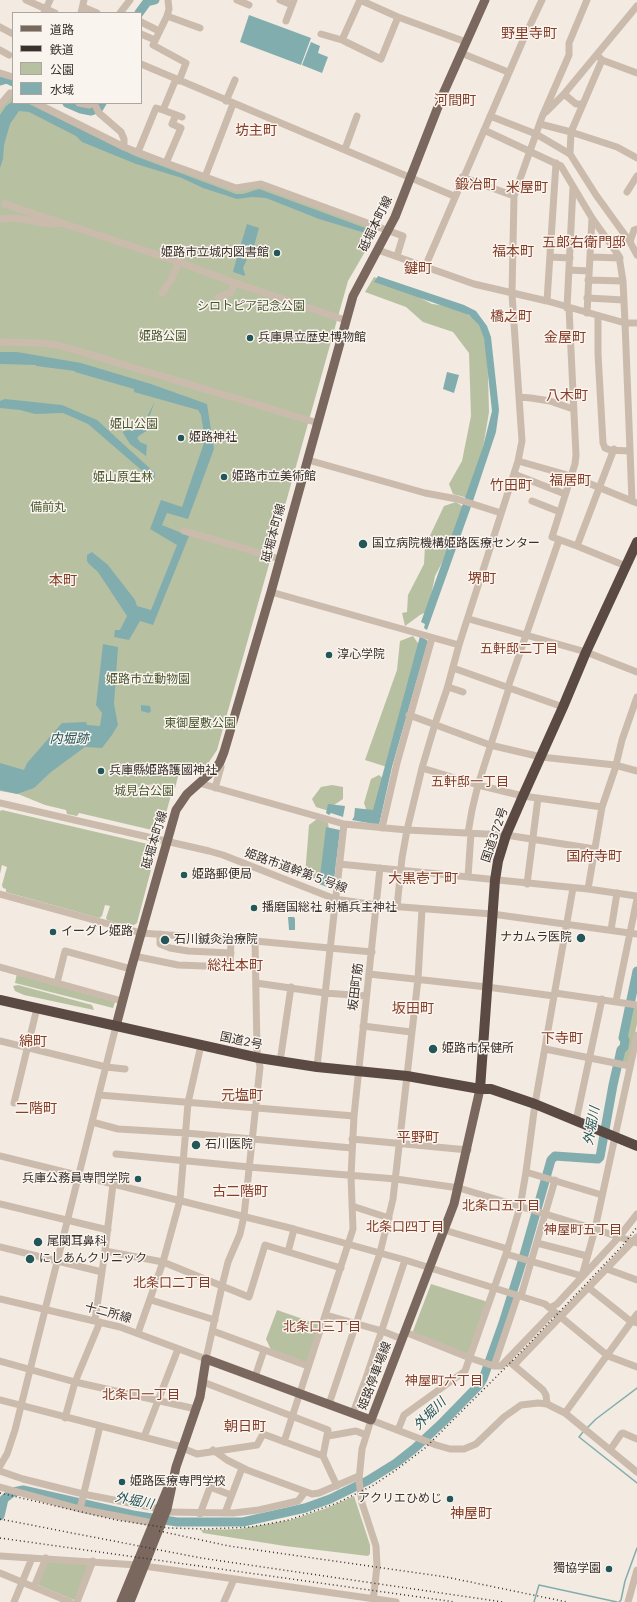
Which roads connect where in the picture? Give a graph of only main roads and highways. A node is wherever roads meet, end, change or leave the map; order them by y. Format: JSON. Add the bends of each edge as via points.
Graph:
{"nodes":[{"id":1,"x":485,"y":0,"type":"edge"},
{"id":2,"x":637,"y":542,"type":"edge"},
{"id":3,"x":0,"y":1000,"type":"edge"},
{"id":4,"x":116,"y":1026,"type":"junction"},
{"id":5,"x":480,"y":1089,"type":"junction"},
{"id":6,"x":535,"y":1107,"type":"junction"},
{"id":7,"x":614,"y":1140,"type":"junction"},
{"id":8,"x":637,"y":1146,"type":"edge"},
{"id":9,"x":637,"y":1153,"type":"edge"},
{"id":10,"x":141,"y":1565,"type":"junction"},
{"id":11,"x":121,"y":1602,"type":"edge"},
{"id":12,"x":130,"y":1602,"type":"edge"}],
"edges":[{"from":1,"to":4,"type":"main road","name":"砥堀本町線","via":[[388,230],[354,292],[280,559],[220,762],[179,805]]},
{"from":2,"to":5,"type":"highway","name":"国道372号","via":[[506,835],[498,861]]},
{"from":3,"to":4,"type":"highway","name":"国道2号"},
{"from":4,"to":5,"type":"highway","name":"国道2号","via":[[280,1062],[407,1076]]},
{"from":5,"to":6,"type":"highway","name":"国道2号","via":[[490,1089]]},
{"from":5,"to":10,"type":"main road","name":"姫路停車場線","via":[[454,1204],[371,1420],[206,1359],[196,1410]]},
{"from":6,"to":7,"type":"highway","name":"国道2号"},
{"from":6,"to":7,"type":"highway","name":"国道2号","via":[[576,1121]]},
{"from":7,"to":8,"type":"highway","name":"国道2号"},
{"from":7,"to":9,"type":"highway","name":"国道2号"},
{"from":10,"to":11,"type":"main road"},
{"from":10,"to":12,"type":"main road"}]}
